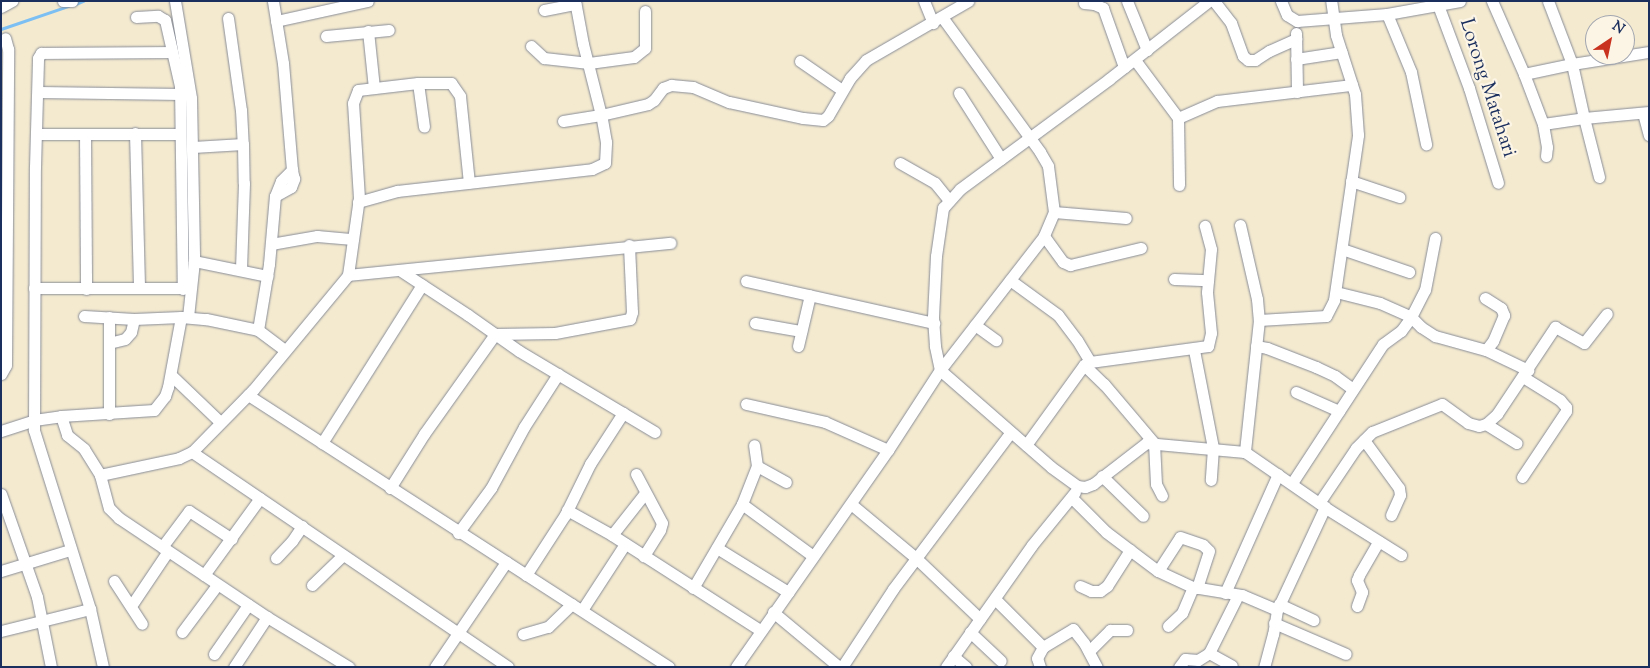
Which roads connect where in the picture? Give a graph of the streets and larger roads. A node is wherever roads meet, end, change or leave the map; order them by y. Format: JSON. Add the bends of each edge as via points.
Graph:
{"nodes":[{"id":1,"x":12,"y":1,"type":"edge"},
{"id":2,"x":63,"y":1,"type":"edge"},
{"id":3,"x":72,"y":1,"type":"edge"},
{"id":4,"x":175,"y":1,"type":"edge"},
{"id":5,"x":273,"y":1,"type":"edge"},
{"id":6,"x":368,"y":1,"type":"edge"},
{"id":7,"x":924,"y":1,"type":"edge"},
{"id":8,"x":968,"y":1,"type":"edge"},
{"id":9,"x":1127,"y":1,"type":"edge"},
{"id":10,"x":1209,"y":1,"type":"edge"},
{"id":11,"x":1214,"y":1,"type":"edge"},
{"id":12,"x":1281,"y":1,"type":"edge"},
{"id":13,"x":1331,"y":1,"type":"edge"},
{"id":14,"x":1492,"y":1,"type":"edge"},
{"id":15,"x":1548,"y":1,"type":"edge"},
{"id":16,"x":1454,"y":2,"type":"edge"},
{"id":17,"x":575,"y":3,"type":"edge"},
{"id":18,"x":1084,"y":3,"type":"dead end"},
{"id":19,"x":1438,"y":5,"type":"junction"},
{"id":20,"x":1,"y":7,"type":"edge"},
{"id":21,"x":1394,"y":9,"type":"edge"},
{"id":22,"x":544,"y":10,"type":"dead end"},
{"id":23,"x":645,"y":12,"type":"dead end"},
{"id":24,"x":136,"y":17,"type":"dead end"},
{"id":25,"x":228,"y":18,"type":"dead end"},
{"id":26,"x":1332,"y":19,"type":"junction"},
{"id":27,"x":938,"y":20,"type":"junction"},
{"id":28,"x":276,"y":21,"type":"junction"},
{"id":29,"x":1296,"y":21,"type":"junction"},
{"id":30,"x":389,"y":30,"type":"dead end"},
{"id":31,"x":368,"y":31,"type":"junction"},
{"id":32,"x":16,"y":32,"type":"dead end"},
{"id":33,"x":326,"y":36,"type":"dead end"},
{"id":34,"x":1296,"y":38,"type":"junction"},
{"id":35,"x":3,"y":39,"type":"edge"},
{"id":36,"x":531,"y":46,"type":"dead end"},
{"id":37,"x":1148,"y":50,"type":"junction"},
{"id":38,"x":171,"y":52,"type":"junction"},
{"id":39,"x":1341,"y":52,"type":"junction"},
{"id":40,"x":1649,"y":52,"type":"edge"},
{"id":41,"x":1296,"y":59,"type":"junction"},
{"id":42,"x":1135,"y":60,"type":"junction"},
{"id":43,"x":800,"y":61,"type":"dead end"},
{"id":44,"x":589,"y":63,"type":"junction"},
{"id":45,"x":1572,"y":64,"type":"junction"},
{"id":46,"x":1124,"y":68,"type":"junction"},
{"id":47,"x":1524,"y":74,"type":"junction"},
{"id":48,"x":418,"y":83,"type":"junction"},
{"id":49,"x":1352,"y":85,"type":"junction"},
{"id":50,"x":374,"y":88,"type":"junction"},
{"id":51,"x":842,"y":90,"type":"junction"},
{"id":52,"x":38,"y":92,"type":"junction"},
{"id":53,"x":1297,"y":92,"type":"junction"},
{"id":54,"x":960,"y":93,"type":"dead end"},
{"id":55,"x":181,"y":94,"type":"junction"},
{"id":56,"x":1646,"y":113,"type":"edge"},
{"id":57,"x":602,"y":116,"type":"junction"},
{"id":58,"x":1178,"y":118,"type":"junction"},
{"id":59,"x":1584,"y":118,"type":"junction"},
{"id":60,"x":563,"y":121,"type":"dead end"},
{"id":61,"x":1543,"y":124,"type":"junction"},
{"id":62,"x":424,"y":127,"type":"dead end"},
{"id":63,"x":135,"y":133,"type":"junction"},
{"id":64,"x":36,"y":134,"type":"junction"},
{"id":65,"x":85,"y":134,"type":"junction"},
{"id":66,"x":179,"y":134,"type":"junction"},
{"id":67,"x":1649,"y":135,"type":"edge"},
{"id":68,"x":1029,"y":138,"type":"junction"},
{"id":69,"x":243,"y":144,"type":"junction"},
{"id":70,"x":1426,"y":144,"type":"dead end"},
{"id":71,"x":193,"y":147,"type":"junction"},
{"id":72,"x":4,"y":156,"type":"edge"},
{"id":73,"x":1546,"y":156,"type":"dead end"},
{"id":74,"x":1001,"y":159,"type":"junction"},
{"id":75,"x":900,"y":163,"type":"dead end"},
{"id":76,"x":1600,"y":177,"type":"dead end"},
{"id":77,"x":1351,"y":181,"type":"junction"},
{"id":78,"x":469,"y":183,"type":"junction"},
{"id":79,"x":1498,"y":183,"type":"dead end"},
{"id":80,"x":1179,"y":185,"type":"dead end"},
{"id":81,"x":1399,"y":197,"type":"dead end"},
{"id":82,"x":950,"y":200,"type":"junction"},
{"id":83,"x":358,"y":202,"type":"junction"},
{"id":84,"x":1054,"y":212,"type":"junction"},
{"id":85,"x":1126,"y":218,"type":"dead end"},
{"id":86,"x":1240,"y":225,"type":"dead end"},
{"id":87,"x":1205,"y":226,"type":"dead end"},
{"id":88,"x":1044,"y":236,"type":"junction"},
{"id":89,"x":1435,"y":238,"type":"dead end"},
{"id":90,"x":352,"y":239,"type":"junction"},
{"id":91,"x":670,"y":243,"type":"dead end"},
{"id":92,"x":271,"y":244,"type":"junction"},
{"id":93,"x":629,"y":245,"type":"junction"},
{"id":94,"x":1141,"y":248,"type":"dead end"},
{"id":95,"x":1342,"y":249,"type":"junction"},
{"id":96,"x":194,"y":261,"type":"junction"},
{"id":97,"x":4,"y":269,"type":"edge"},
{"id":98,"x":241,"y":270,"type":"junction"},
{"id":99,"x":401,"y":271,"type":"junction"},
{"id":100,"x":1409,"y":272,"type":"dead end"},
{"id":101,"x":348,"y":275,"type":"junction"},
{"id":102,"x":267,"y":276,"type":"junction"},
{"id":103,"x":1174,"y":279,"type":"dead end"},
{"id":104,"x":1010,"y":280,"type":"junction"},
{"id":105,"x":1208,"y":280,"type":"junction"},
{"id":106,"x":746,"y":281,"type":"dead end"},
{"id":107,"x":422,"y":285,"type":"junction"},
{"id":108,"x":187,"y":287,"type":"junction"},
{"id":109,"x":34,"y":288,"type":"junction"},
{"id":110,"x":86,"y":288,"type":"junction"},
{"id":111,"x":139,"y":288,"type":"junction"},
{"id":112,"x":1336,"y":292,"type":"junction"},
{"id":113,"x":810,"y":296,"type":"junction"},
{"id":114,"x":1485,"y":298,"type":"dead end"},
{"id":115,"x":1606,"y":314,"type":"dead end"},
{"id":116,"x":84,"y":316,"type":"dead end"},
{"id":117,"x":108,"y":317,"type":"junction"},
{"id":118,"x":184,"y":317,"type":"junction"},
{"id":119,"x":1411,"y":317,"type":"junction"},
{"id":120,"x":134,"y":319,"type":"junction"},
{"id":121,"x":1258,"y":320,"type":"junction"},
{"id":122,"x":755,"y":323,"type":"dead end"},
{"id":123,"x":934,"y":323,"type":"junction"},
{"id":124,"x":975,"y":325,"type":"junction"},
{"id":125,"x":258,"y":330,"type":"junction"},
{"id":126,"x":801,"y":331,"type":"junction"},
{"id":127,"x":495,"y":334,"type":"junction"},
{"id":128,"x":996,"y":340,"type":"dead end"},
{"id":129,"x":110,"y":343,"type":"junction"},
{"id":130,"x":798,"y":346,"type":"dead end"},
{"id":131,"x":1256,"y":346,"type":"junction"},
{"id":132,"x":285,"y":350,"type":"junction"},
{"id":133,"x":1194,"y":350,"type":"junction"},
{"id":134,"x":1486,"y":350,"type":"junction"},
{"id":135,"x":1087,"y":363,"type":"junction"},
{"id":136,"x":940,"y":370,"type":"junction"},
{"id":137,"x":1,"y":374,"type":"edge"},
{"id":138,"x":171,"y":374,"type":"junction"},
{"id":139,"x":558,"y":374,"type":"junction"},
{"id":140,"x":1525,"y":374,"type":"junction"},
{"id":141,"x":1353,"y":389,"type":"junction"},
{"id":142,"x":1296,"y":392,"type":"dead end"},
{"id":143,"x":248,"y":395,"type":"junction"},
{"id":144,"x":746,"y":404,"type":"dead end"},
{"id":145,"x":1339,"y":410,"type":"junction"},
{"id":146,"x":623,"y":412,"type":"junction"},
{"id":147,"x":109,"y":414,"type":"junction"},
{"id":148,"x":61,"y":416,"type":"junction"},
{"id":149,"x":34,"y":420,"type":"junction"},
{"id":150,"x":220,"y":422,"type":"junction"},
{"id":151,"x":1486,"y":424,"type":"junction"},
{"id":152,"x":1,"y":431,"type":"edge"},
{"id":153,"x":655,"y":432,"type":"dead end"},
{"id":154,"x":1011,"y":432,"type":"junction"},
{"id":155,"x":1364,"y":440,"type":"junction"},
{"id":156,"x":322,"y":443,"type":"junction"},
{"id":157,"x":1154,"y":443,"type":"junction"},
{"id":158,"x":1516,"y":443,"type":"dead end"},
{"id":159,"x":754,"y":445,"type":"dead end"},
{"id":160,"x":1026,"y":445,"type":"junction"},
{"id":161,"x":1213,"y":448,"type":"junction"},
{"id":162,"x":888,"y":450,"type":"junction"},
{"id":163,"x":192,"y":452,"type":"junction"},
{"id":164,"x":1245,"y":452,"type":"junction"},
{"id":165,"x":757,"y":466,"type":"junction"},
{"id":166,"x":100,"y":474,"type":"junction"},
{"id":167,"x":636,"y":474,"type":"dead end"},
{"id":168,"x":1278,"y":474,"type":"junction"},
{"id":169,"x":1102,"y":476,"type":"junction"},
{"id":170,"x":1522,"y":477,"type":"dead end"},
{"id":171,"x":1211,"y":480,"type":"dead end"},
{"id":172,"x":786,"y":482,"type":"dead end"},
{"id":173,"x":1292,"y":483,"type":"junction"},
{"id":174,"x":1077,"y":486,"type":"junction"},
{"id":175,"x":390,"y":488,"type":"junction"},
{"id":176,"x":645,"y":493,"type":"junction"},
{"id":177,"x":1,"y":494,"type":"edge"},
{"id":178,"x":1162,"y":496,"type":"dead end"},
{"id":179,"x":260,"y":498,"type":"junction"},
{"id":180,"x":1072,"y":498,"type":"junction"},
{"id":181,"x":742,"y":504,"type":"junction"},
{"id":182,"x":851,"y":504,"type":"junction"},
{"id":183,"x":1322,"y":505,"type":"junction"},
{"id":184,"x":567,"y":510,"type":"junction"},
{"id":185,"x":1391,"y":515,"type":"dead end"},
{"id":186,"x":1143,"y":516,"type":"dead end"},
{"id":187,"x":302,"y":526,"type":"junction"},
{"id":188,"x":458,"y":533,"type":"junction"},
{"id":189,"x":612,"y":535,"type":"junction"},
{"id":190,"x":232,"y":539,"type":"junction"},
{"id":191,"x":1379,"y":541,"type":"junction"},
{"id":192,"x":625,"y":544,"type":"junction"},
{"id":193,"x":717,"y":548,"type":"junction"},
{"id":194,"x":165,"y":549,"type":"junction"},
{"id":195,"x":70,"y":550,"type":"junction"},
{"id":196,"x":1130,"y":550,"type":"junction"},
{"id":197,"x":1401,"y":554,"type":"dead end"},
{"id":198,"x":343,"y":555,"type":"junction"},
{"id":199,"x":644,"y":556,"type":"junction"},
{"id":200,"x":813,"y":556,"type":"junction"},
{"id":201,"x":276,"y":558,"type":"dead end"},
{"id":202,"x":917,"y":560,"type":"junction"},
{"id":203,"x":506,"y":562,"type":"junction"},
{"id":204,"x":27,"y":565,"type":"junction"},
{"id":205,"x":1,"y":571,"type":"edge"},
{"id":206,"x":1158,"y":571,"type":"junction"},
{"id":207,"x":204,"y":575,"type":"junction"},
{"id":208,"x":526,"y":575,"type":"junction"},
{"id":209,"x":114,"y":581,"type":"dead end"},
{"id":210,"x":217,"y":584,"type":"junction"},
{"id":211,"x":312,"y":586,"type":"dead end"},
{"id":212,"x":1080,"y":586,"type":"dead end"},
{"id":213,"x":693,"y":588,"type":"junction"},
{"id":214,"x":1195,"y":588,"type":"junction"},
{"id":215,"x":788,"y":592,"type":"junction"},
{"id":216,"x":1226,"y":593,"type":"junction"},
{"id":217,"x":1238,"y":595,"type":"junction"},
{"id":218,"x":995,"y":599,"type":"junction"},
{"id":219,"x":248,"y":605,"type":"junction"},
{"id":220,"x":130,"y":606,"type":"junction"},
{"id":221,"x":1356,"y":606,"type":"dead end"},
{"id":222,"x":577,"y":607,"type":"junction"},
{"id":223,"x":1278,"y":607,"type":"junction"},
{"id":224,"x":90,"y":609,"type":"junction"},
{"id":225,"x":773,"y":612,"type":"junction"},
{"id":226,"x":266,"y":617,"type":"junction"},
{"id":227,"x":980,"y":618,"type":"junction"},
{"id":228,"x":1314,"y":620,"type":"dead end"},
{"id":229,"x":43,"y":621,"type":"junction"},
{"id":230,"x":1274,"y":623,"type":"junction"},
{"id":231,"x":142,"y":624,"type":"dead end"},
{"id":232,"x":1168,"y":626,"type":"dead end"},
{"id":233,"x":760,"y":630,"type":"junction"},
{"id":234,"x":1128,"y":630,"type":"dead end"},
{"id":235,"x":1,"y":631,"type":"edge"},
{"id":236,"x":182,"y":632,"type":"dead end"},
{"id":237,"x":970,"y":632,"type":"junction"},
{"id":238,"x":457,"y":634,"type":"junction"},
{"id":239,"x":523,"y":634,"type":"dead end"},
{"id":240,"x":1042,"y":647,"type":"junction"},
{"id":241,"x":1089,"y":651,"type":"junction"},
{"id":242,"x":1209,"y":653,"type":"junction"},
{"id":243,"x":214,"y":654,"type":"dead end"},
{"id":244,"x":1346,"y":654,"type":"dead end"},
{"id":245,"x":953,"y":656,"type":"junction"},
{"id":246,"x":1001,"y":661,"type":"dead end"},
{"id":247,"x":1232,"y":666,"type":"edge"},
{"id":248,"x":51,"y":667,"type":"edge"},
{"id":249,"x":103,"y":667,"type":"edge"},
{"id":250,"x":234,"y":667,"type":"edge"},
{"id":251,"x":349,"y":667,"type":"edge"},
{"id":252,"x":435,"y":667,"type":"edge"},
{"id":253,"x":508,"y":667,"type":"edge"},
{"id":254,"x":669,"y":667,"type":"edge"},
{"id":255,"x":736,"y":667,"type":"edge"},
{"id":256,"x":841,"y":667,"type":"edge"},
{"id":257,"x":946,"y":667,"type":"edge"},
{"id":258,"x":966,"y":667,"type":"edge"},
{"id":259,"x":1040,"y":667,"type":"edge"},
{"id":260,"x":1097,"y":667,"type":"edge"},
{"id":261,"x":1179,"y":667,"type":"edge"},
{"id":262,"x":1264,"y":667,"type":"edge"}],
"edges":[{"from":1,"to":20,"type":"street"},
{"from":2,"to":3,"type":"street"},
{"from":4,"to":71,"type":"street","via":[[191,98]]},
{"from":5,"to":28,"type":"street"},
{"from":6,"to":28,"type":"street"},
{"from":7,"to":27,"type":"street"},
{"from":8,"to":27,"type":"street"},
{"from":9,"to":37,"type":"street"},
{"from":10,"to":37,"type":"street"},
{"from":11,"to":34,"type":"street","via":[[1231,23],[1243,56],[1248,60],[1255,60]]},
{"from":12,"to":29,"type":"street","via":[[1287,15]]},
{"from":13,"to":26,"type":"street"},
{"from":14,"to":47,"type":"street"},
{"from":15,"to":45,"type":"street"},
{"from":16,"to":19,"type":"street"},
{"from":17,"to":22,"type":"street"},
{"from":17,"to":44,"type":"street"},
{"from":18,"to":46,"type":"street","via":[[1103,8]]},
{"from":19,"to":21,"type":"street"},
{"from":19,"to":79,"type":"street","name":"Lorong Matahari","via":[[1469,88]]},
{"from":21,"to":26,"type":"street"},
{"from":21,"to":70,"type":"street"},
{"from":23,"to":44,"type":"street","via":[[646,45],[641,53],[634,57]]},
{"from":24,"to":38,"type":"street","via":[[158,16],[165,20]]},
{"from":25,"to":69,"type":"street"},
{"from":26,"to":29,"type":"street"},
{"from":26,"to":39,"type":"street"},
{"from":27,"to":51,"type":"street","via":[[866,60]]},
{"from":27,"to":68,"type":"street"},
{"from":28,"to":92,"type":"street","via":[[292,170],[275,196]]},
{"from":29,"to":34,"type":"street"},
{"from":30,"to":31,"type":"street"},
{"from":31,"to":33,"type":"street"},
{"from":31,"to":50,"type":"street"},
{"from":32,"to":35,"type":"street"},
{"from":34,"to":41,"type":"street"},
{"from":35,"to":72,"type":"street","via":[[8,49]]},
{"from":36,"to":44,"type":"street","via":[[544,58]]},
{"from":37,"to":42,"type":"street"},
{"from":38,"to":52,"type":"street","via":[[42,53],[38,58]]},
{"from":38,"to":55,"type":"street"},
{"from":39,"to":41,"type":"street"},
{"from":39,"to":49,"type":"street"},
{"from":40,"to":45,"type":"street"},
{"from":41,"to":53,"type":"street"},
{"from":42,"to":46,"type":"street"},
{"from":42,"to":58,"type":"street"},
{"from":43,"to":51,"type":"street"},
{"from":44,"to":57,"type":"street"},
{"from":45,"to":47,"type":"street"},
{"from":45,"to":59,"type":"street"},
{"from":46,"to":68,"type":"street"},
{"from":47,"to":61,"type":"street"},
{"from":48,"to":50,"type":"street"},
{"from":48,"to":62,"type":"street"},
{"from":48,"to":78,"type":"street","via":[[447,81],[456,87],[460,96]]},
{"from":49,"to":53,"type":"street"},
{"from":49,"to":77,"type":"street","via":[[1358,135]]},
{"from":50,"to":83,"type":"street","via":[[358,90],[353,98]]},
{"from":51,"to":57,"type":"street","via":[[823,120],[729,102],[693,87],[671,85],[663,88],[648,104]]},
{"from":52,"to":55,"type":"street"},
{"from":52,"to":64,"type":"street"},
{"from":53,"to":58,"type":"street","via":[[1217,101]]},
{"from":54,"to":74,"type":"street"},
{"from":55,"to":66,"type":"street"},
{"from":56,"to":59,"type":"street"},
{"from":56,"to":67,"type":"street"},
{"from":57,"to":60,"type":"street"},
{"from":57,"to":78,"type":"street","via":[[607,158],[600,167]]},
{"from":58,"to":80,"type":"street"},
{"from":59,"to":61,"type":"street"},
{"from":59,"to":76,"type":"street"},
{"from":61,"to":73,"type":"street"},
{"from":63,"to":65,"type":"street"},
{"from":63,"to":66,"type":"street"},
{"from":63,"to":111,"type":"street"},
{"from":64,"to":65,"type":"street"},
{"from":64,"to":109,"type":"street"},
{"from":65,"to":110,"type":"street"},
{"from":66,"to":108,"type":"street"},
{"from":68,"to":74,"type":"street"},
{"from":68,"to":84,"type":"street","via":[[1048,166]]},
{"from":69,"to":71,"type":"street"},
{"from":69,"to":98,"type":"street"},
{"from":71,"to":96,"type":"street"},
{"from":72,"to":97,"type":"street"},
{"from":74,"to":82,"type":"street"},
{"from":75,"to":82,"type":"street","via":[[935,183]]},
{"from":77,"to":81,"type":"street"},
{"from":77,"to":95,"type":"street"},
{"from":78,"to":83,"type":"street","via":[[397,191]]},
{"from":82,"to":123,"type":"street","via":[[940,218]]},
{"from":83,"to":90,"type":"street"},
{"from":84,"to":85,"type":"street"},
{"from":84,"to":88,"type":"street"},
{"from":86,"to":121,"type":"street","via":[[1257,299]]},
{"from":87,"to":105,"type":"street","via":[[1211,249]]},
{"from":88,"to":94,"type":"street","via":[[1063,262],[1070,265]]},
{"from":88,"to":104,"type":"street"},
{"from":89,"to":119,"type":"street","via":[[1425,290]]},
{"from":90,"to":92,"type":"street","via":[[317,236]]},
{"from":90,"to":101,"type":"street"},
{"from":91,"to":93,"type":"street"},
{"from":92,"to":102,"type":"street"},
{"from":93,"to":99,"type":"street"},
{"from":93,"to":127,"type":"street","via":[[630,319],[555,334]]},
{"from":95,"to":100,"type":"street"},
{"from":95,"to":112,"type":"street"},
{"from":96,"to":98,"type":"street"},
{"from":96,"to":108,"type":"street"},
{"from":97,"to":137,"type":"street","via":[[6,365]]},
{"from":98,"to":102,"type":"street"},
{"from":99,"to":101,"type":"street"},
{"from":99,"to":107,"type":"street"},
{"from":101,"to":132,"type":"street"},
{"from":102,"to":125,"type":"street"},
{"from":103,"to":105,"type":"street"},
{"from":104,"to":124,"type":"street"},
{"from":104,"to":135,"type":"street","via":[[1058,315],[1077,340]]},
{"from":105,"to":133,"type":"street","via":[[1209,344]]},
{"from":106,"to":113,"type":"street"},
{"from":107,"to":127,"type":"street"},
{"from":107,"to":156,"type":"street"},
{"from":108,"to":111,"type":"street"},
{"from":108,"to":118,"type":"street"},
{"from":109,"to":110,"type":"street"},
{"from":109,"to":149,"type":"street"},
{"from":110,"to":111,"type":"street"},
{"from":112,"to":119,"type":"street","via":[[1380,303]]},
{"from":112,"to":121,"type":"street","via":[[1326,316]]},
{"from":113,"to":123,"type":"street"},
{"from":113,"to":126,"type":"street"},
{"from":114,"to":134,"type":"street","via":[[1502,308],[1504,315]]},
{"from":115,"to":140,"type":"street","via":[[1584,343],[1555,328]]},
{"from":116,"to":117,"type":"street"},
{"from":117,"to":120,"type":"street"},
{"from":117,"to":129,"type":"street"},
{"from":118,"to":120,"type":"street"},
{"from":118,"to":125,"type":"street"},
{"from":118,"to":138,"type":"street"},
{"from":119,"to":134,"type":"street","via":[[1435,336]]},
{"from":119,"to":141,"type":"street","via":[[1383,344]]},
{"from":120,"to":129,"type":"street","via":[[131,332],[125,339]]},
{"from":121,"to":131,"type":"street"},
{"from":122,"to":126,"type":"street"},
{"from":123,"to":136,"type":"street"},
{"from":124,"to":128,"type":"street"},
{"from":124,"to":136,"type":"street"},
{"from":125,"to":132,"type":"street"},
{"from":126,"to":130,"type":"street"},
{"from":127,"to":139,"type":"street"},
{"from":127,"to":175,"type":"street"},
{"from":129,"to":147,"type":"street"},
{"from":131,"to":141,"type":"street","via":[[1316,367]]},
{"from":131,"to":164,"type":"street"},
{"from":132,"to":143,"type":"street"},
{"from":133,"to":135,"type":"street"},
{"from":133,"to":161,"type":"street"},
{"from":134,"to":140,"type":"street"},
{"from":135,"to":157,"type":"street"},
{"from":135,"to":160,"type":"street"},
{"from":136,"to":154,"type":"street"},
{"from":136,"to":162,"type":"street"},
{"from":138,"to":147,"type":"street","via":[[165,396],[154,410]]},
{"from":138,"to":150,"type":"street"},
{"from":139,"to":146,"type":"street"},
{"from":139,"to":188,"type":"street","via":[[491,488]]},
{"from":140,"to":151,"type":"street","via":[[1497,414]]},
{"from":140,"to":170,"type":"street","via":[[1560,400],[1566,411]]},
{"from":141,"to":145,"type":"street"},
{"from":142,"to":145,"type":"street"},
{"from":143,"to":150,"type":"street"},
{"from":143,"to":156,"type":"street"},
{"from":144,"to":162,"type":"street","via":[[825,422]]},
{"from":145,"to":173,"type":"street"},
{"from":146,"to":153,"type":"street"},
{"from":146,"to":184,"type":"street","via":[[590,464]]},
{"from":147,"to":148,"type":"street"},
{"from":148,"to":149,"type":"street"},
{"from":148,"to":166,"type":"street","via":[[67,435],[84,449]]},
{"from":149,"to":152,"type":"street"},
{"from":149,"to":195,"type":"street","via":[[35,439]]},
{"from":150,"to":163,"type":"street"},
{"from":151,"to":155,"type":"street","via":[[1468,423],[1442,404],[1372,432]]},
{"from":151,"to":158,"type":"street"},
{"from":154,"to":160,"type":"street"},
{"from":154,"to":202,"type":"street"},
{"from":155,"to":183,"type":"street"},
{"from":155,"to":185,"type":"street","via":[[1399,488],[1400,494]]},
{"from":156,"to":175,"type":"street"},
{"from":157,"to":161,"type":"street"},
{"from":157,"to":169,"type":"street","via":[[1140,446]]},
{"from":157,"to":178,"type":"street","via":[[1156,484]]},
{"from":159,"to":165,"type":"street"},
{"from":160,"to":174,"type":"street"},
{"from":161,"to":164,"type":"street"},
{"from":161,"to":171,"type":"street"},
{"from":162,"to":182,"type":"street"},
{"from":163,"to":166,"type":"street","via":[[179,458]]},
{"from":163,"to":179,"type":"street"},
{"from":164,"to":168,"type":"street"},
{"from":165,"to":172,"type":"street"},
{"from":165,"to":181,"type":"street"},
{"from":166,"to":194,"type":"street","via":[[109,508]]},
{"from":167,"to":176,"type":"street"},
{"from":168,"to":173,"type":"street"},
{"from":168,"to":216,"type":"street"},
{"from":169,"to":174,"type":"street","via":[[1085,487]]},
{"from":169,"to":186,"type":"street"},
{"from":173,"to":183,"type":"street"},
{"from":174,"to":180,"type":"street"},
{"from":175,"to":188,"type":"street"},
{"from":176,"to":189,"type":"street"},
{"from":176,"to":199,"type":"street","via":[[662,523]]},
{"from":177,"to":204,"type":"street"},
{"from":179,"to":187,"type":"street"},
{"from":179,"to":190,"type":"street"},
{"from":180,"to":196,"type":"street","via":[[1106,532]]},
{"from":180,"to":218,"type":"street","via":[[1032,545]]},
{"from":181,"to":193,"type":"street"},
{"from":181,"to":200,"type":"street"},
{"from":182,"to":200,"type":"street"},
{"from":182,"to":202,"type":"street"},
{"from":183,"to":191,"type":"street"},
{"from":183,"to":223,"type":"street"},
{"from":184,"to":189,"type":"street"},
{"from":184,"to":208,"type":"street"},
{"from":187,"to":198,"type":"street"},
{"from":187,"to":201,"type":"street"},
{"from":188,"to":203,"type":"street"},
{"from":189,"to":192,"type":"street"},
{"from":190,"to":194,"type":"street","via":[[189,511]]},
{"from":190,"to":207,"type":"street"},
{"from":191,"to":197,"type":"street"},
{"from":191,"to":221,"type":"street","via":[[1359,575],[1362,592]]},
{"from":192,"to":199,"type":"street"},
{"from":192,"to":222,"type":"street"},
{"from":193,"to":213,"type":"street"},
{"from":193,"to":215,"type":"street"},
{"from":194,"to":207,"type":"street"},
{"from":194,"to":220,"type":"street"},
{"from":195,"to":204,"type":"street"},
{"from":195,"to":224,"type":"street"},
{"from":196,"to":206,"type":"street"},
{"from":196,"to":212,"type":"street","via":[[1107,586],[1100,591],[1092,591]]},
{"from":198,"to":211,"type":"street"},
{"from":198,"to":238,"type":"street"},
{"from":199,"to":213,"type":"street"},
{"from":200,"to":215,"type":"street"},
{"from":202,"to":227,"type":"street"},
{"from":202,"to":256,"type":"street"},
{"from":203,"to":208,"type":"street"},
{"from":203,"to":238,"type":"street"},
{"from":204,"to":205,"type":"street"},
{"from":204,"to":229,"type":"street"},
{"from":206,"to":214,"type":"street"},
{"from":206,"to":214,"type":"street","via":[[1180,537],[1203,545],[1209,551]]},
{"from":207,"to":210,"type":"street"},
{"from":208,"to":222,"type":"street"},
{"from":209,"to":220,"type":"street"},
{"from":210,"to":219,"type":"street"},
{"from":210,"to":236,"type":"street"},
{"from":213,"to":233,"type":"street"},
{"from":214,"to":216,"type":"street"},
{"from":214,"to":232,"type":"street","via":[[1182,613]]},
{"from":215,"to":225,"type":"street"},
{"from":216,"to":217,"type":"street"},
{"from":217,"to":223,"type":"street"},
{"from":217,"to":242,"type":"street"},
{"from":218,"to":227,"type":"street"},
{"from":218,"to":240,"type":"street"},
{"from":219,"to":226,"type":"street"},
{"from":219,"to":243,"type":"street"},
{"from":220,"to":231,"type":"street"},
{"from":222,"to":239,"type":"street","via":[[548,627]]},
{"from":222,"to":254,"type":"street"},
{"from":223,"to":228,"type":"street"},
{"from":223,"to":230,"type":"street"},
{"from":224,"to":229,"type":"street"},
{"from":224,"to":249,"type":"street"},
{"from":225,"to":233,"type":"street"},
{"from":225,"to":256,"type":"street"},
{"from":226,"to":250,"type":"street"},
{"from":226,"to":251,"type":"street"},
{"from":227,"to":237,"type":"street"},
{"from":229,"to":235,"type":"street"},
{"from":229,"to":248,"type":"street"},
{"from":230,"to":244,"type":"street"},
{"from":230,"to":262,"type":"street"},
{"from":233,"to":255,"type":"street"},
{"from":234,"to":241,"type":"street","via":[[1110,630]]},
{"from":237,"to":245,"type":"street"},
{"from":237,"to":246,"type":"street"},
{"from":238,"to":252,"type":"street"},
{"from":238,"to":253,"type":"street"},
{"from":240,"to":241,"type":"street","via":[[1072,629]]},
{"from":240,"to":259,"type":"street","via":[[1037,658]]},
{"from":241,"to":260,"type":"street"},
{"from":242,"to":247,"type":"street"},
{"from":242,"to":261,"type":"street","via":[[1198,660],[1185,659]]},
{"from":245,"to":257,"type":"street"},
{"from":245,"to":258,"type":"street"}]}
